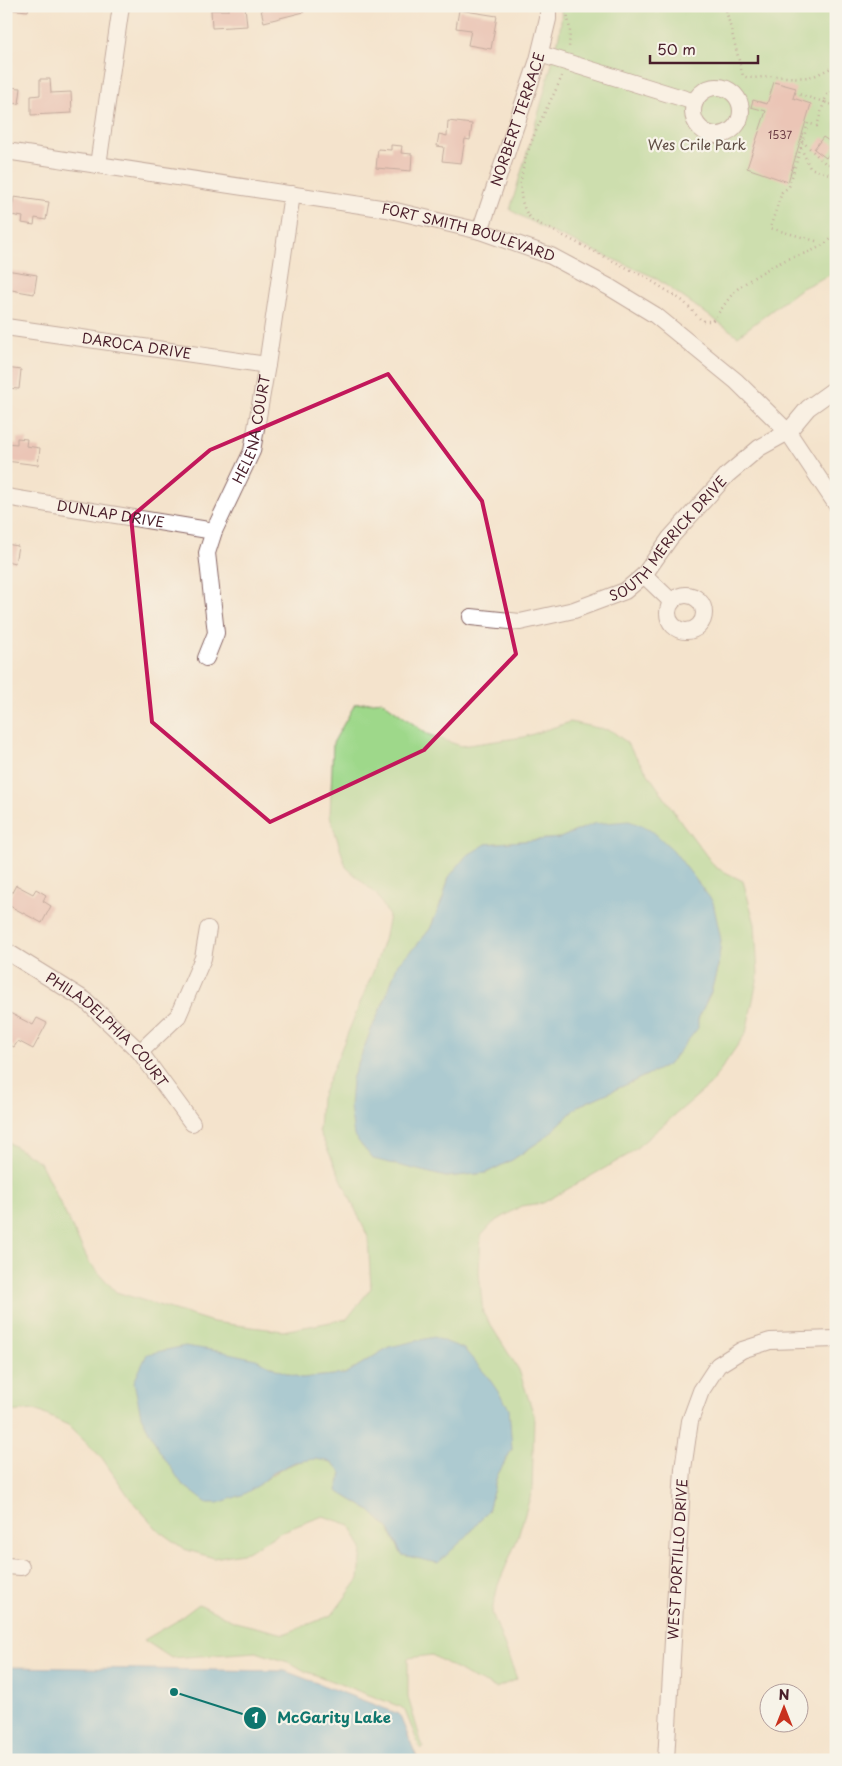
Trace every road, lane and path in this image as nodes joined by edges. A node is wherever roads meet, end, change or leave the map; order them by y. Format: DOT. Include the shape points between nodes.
graph roads {
  1 [pos="122,6"];
  2 [pos="548,6"];
  3 [pos="566,6"];
  4 [pos="725,6"];
  5 [pos="540,54"];
  6 [pos="569,55"];
  7 [pos="836,66"];
  8 [pos="562,74"];
  9 [pos="836,89"];
  10 [pos="795,93"];
  11 [pos="695,102"];
  12 [pos="824,102"];
  13 [pos="836,106"];
  14 [pos="802,141"];
  15 [pos="801,146"];
  16 [pos="6,151"];
  17 [pos="98,165"];
  18 [pos="832,165"];
  19 [pos="836,176"];
  20 [pos="292,194"];
  21 [pos="480,231"];
  22 [pos="836,235"];
  23 [pos="816,241"];
  24 [pos="6,327"];
  25 [pos="268,366"];
  26 [pos="836,388"];
  27 [pos="788,432"];
  28 [pos="6,497"];
  29 [pos="836,504"];
  30 [pos="214,532"];
  31 [pos="644,575"];
  32 [pos="671,601"];
  33 [pos="471,617"];
  34 [pos="206,658"];
  35 [pos="208,929"];
  36 [pos="6,951"];
  37 [pos="140,1052"];
  38 [pos="192,1123"];
  39 [pos="836,1339"];
  40 [pos="666,1760"];
  1 -- 17 [label="street"];
  2 -- 5 [label="street, NORBERT TERRACE"];
  3 -- 6 [label="path" via="570,30"];
  4 -- 7 [label="path" via="743,76 804,78"];
  5 -- 11 [label="street"];
  5 -- 21 [label="street, NORBERT TERRACE"];
  8 -- 22 [label="path" via="526,152 520,194 527,214 532,220 648,278 683,301 702,320 712,322 740,287 787,260 823,246"];
  9 -- 12 [label="path" via="827,95"];
  10 -- 12 [label="path"];
  12 -- 13 [label="path"];
  12 -- 14 [label="path" via="817,126 808,123"];
  14 -- 15 [label="path"];
  14 -- 18 [label="path" via="825,163"];
  15 -- 19 [label="path" via="810,168"];
  15 -- 23 [label="path" via="770,228"];
  16 -- 17 [label="street, FORT SMITH BOULEVARD"];
  17 -- 20 [label="street, FORT SMITH BOULEVARD"];
  20 -- 21 [label="street, FORT SMITH BOULEVARD" via="387,208"];
  20 -- 25 [label="street, HELENA COURT"];
  21 -- 27 [label="street, FORT SMITH BOULEVARD" via="551,256 655,315 736,381"];
  24 -- 25 [label="street, DAROCA DRIVE"];
  25 -- 30 [label="street, HELENA COURT" via="252,451"];
  26 -- 27 [label="street, SOUTH MERRICK DRIVE" via="808,408"];
  27 -- 29 [label="street, FORT SMITH BOULEVARD"];
  27 -- 31 [label="street, SOUTH MERRICK DRIVE" via="759,448 727,475 670,538"];
  28 -- 30 [label="street, DUNLAP DRIVE"];
  30 -- 34 [label="street, HELENA COURT" via="207,553 216,633"];
  31 -- 32 [label="street"];
  31 -- 33 [label="street, SOUTH MERRICK DRIVE" via="625,591 574,610 520,622"];
  35 -- 37 [label="street" via="203,958 178,1016"];
  36 -- 37 [label="street, PHILADELPHIA COURT" via="85,1000"];
  37 -- 38 [label="street, PHILADELPHIA COURT"];
  39 -- 40 [label="street, WEST PORTILLO DRIVE" via="770,1341 742,1350 718,1365 702,1391 690,1421 683,1469"];
}
